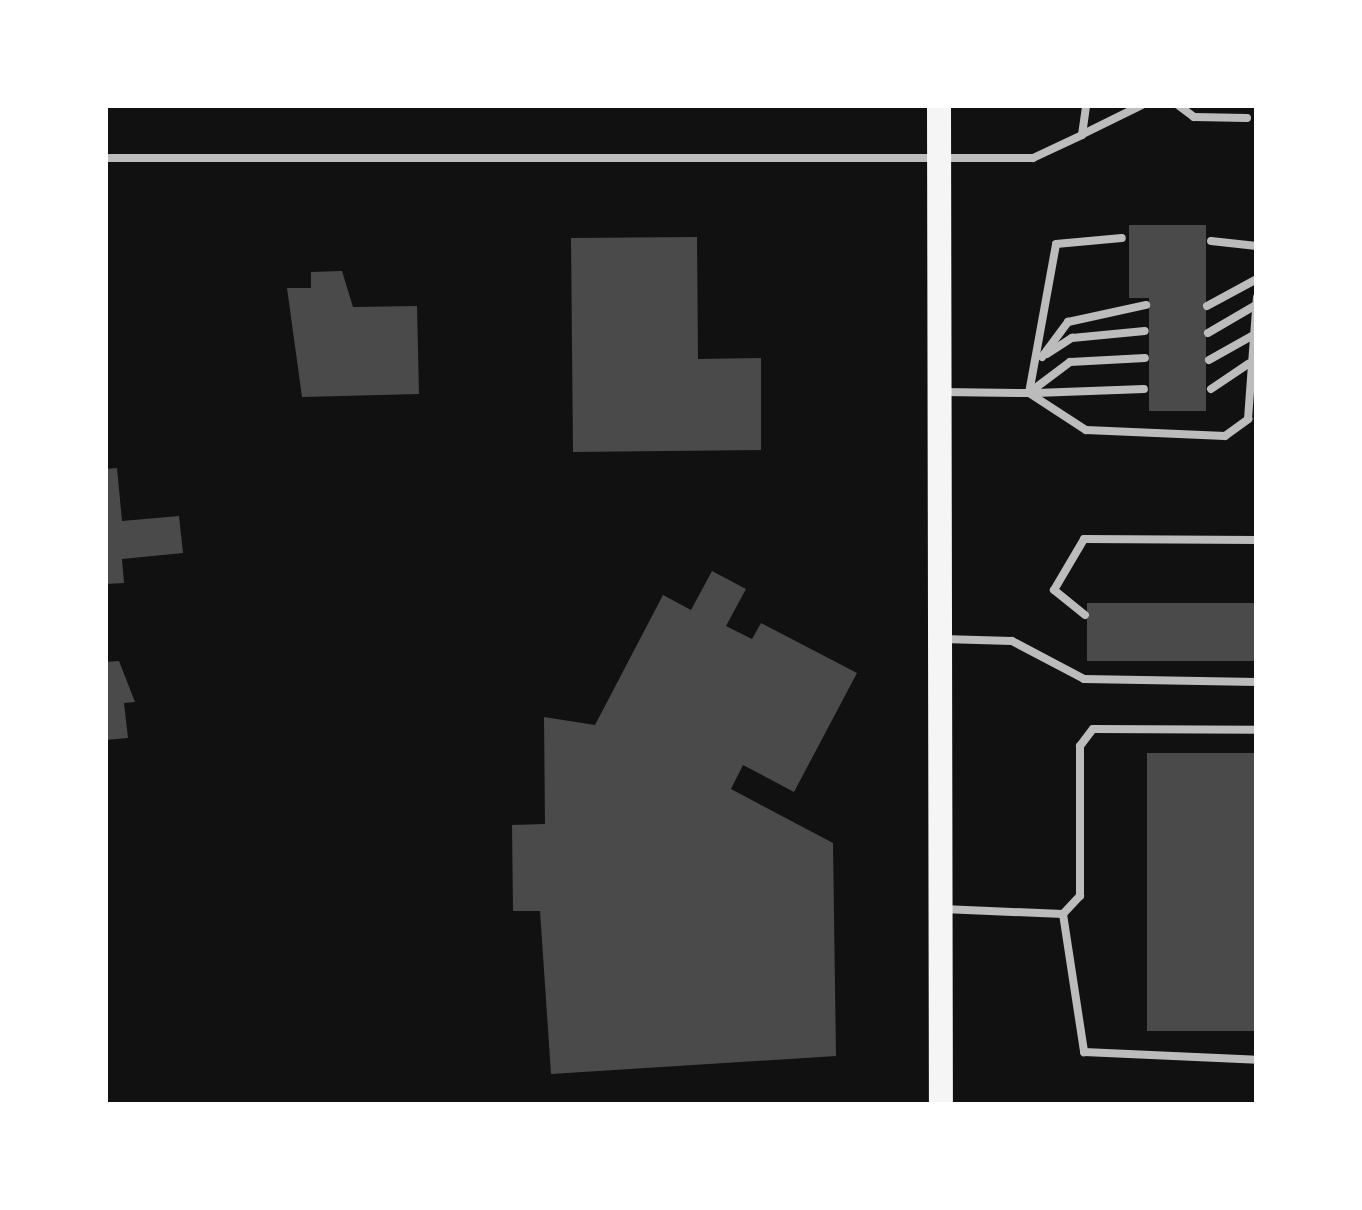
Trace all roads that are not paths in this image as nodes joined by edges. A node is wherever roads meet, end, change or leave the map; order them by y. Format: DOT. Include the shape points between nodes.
graph roads {
  1 [pos="939,105"];
  2 [pos="1086,105"];
  3 [pos="1142,105"];
  4 [pos="1178,105"];
  5 [pos="1247,118"];
  6 [pos="1082,135"];
  7 [pos="105,158"];
  8 [pos="939,162"];
  9 [pos="1123,238"];
  10 [pos="1211,241"];
  11 [pos="1257,246"];
  12 [pos="1257,279"];
  13 [pos="1257,301"];
  14 [pos="1146,305"];
  15 [pos="1207,306"];
  16 [pos="1145,331"];
  17 [pos="1208,333"];
  18 [pos="1252,336"];
  19 [pos="1041,358"];
  20 [pos="1145,358"];
  21 [pos="1209,360"];
  22 [pos="1249,363"];
  23 [pos="1144,389"];
  24 [pos="1211,389"];
  25 [pos="940,392"];
  26 [pos="1029,393"];
  27 [pos="1257,541"];
  28 [pos="1085,615"];
  29 [pos="941,639"];
  30 [pos="1257,682"];
  31 [pos="1257,730"];
  32 [pos="941,909"];
  33 [pos="1063,914"];
  34 [pos="1257,1060"];
  35 [pos="940,1105"];
  1 -- 8 [label="main road"];
  2 -- 6 [label="lane"];
  3 -- 6 [label="lane"];
  4 -- 5 [label="lane" via="1194,117"];
  6 -- 8 [label="lane" via="1034,158"];
  7 -- 8 [label="lane"];
  8 -- 25 [label="main road"];
  9 -- 19 [label="lane" via="1056,244"];
  10 -- 11 [label="lane"];
  12 -- 15 [label="lane"];
  13 -- 17 [label="lane"];
  13 -- 18 [label="lane"];
  14 -- 19 [label="lane" via="1068,322"];
  16 -- 19 [label="lane" via="1072,338"];
  18 -- 21 [label="lane"];
  18 -- 22 [label="lane"];
  19 -- 26 [label="lane"];
  20 -- 26 [label="lane" via="1070,362"];
  22 -- 24 [label="lane"];
  22 -- 26 [label="lane" via="1248,419 1226,436 1086,430"];
  23 -- 26 [label="lane"];
  25 -- 26 [label="lane"];
  25 -- 29 [label="main road"];
  27 -- 28 [label="lane" via="1084,539 1054,590"];
  29 -- 30 [label="lane" via="1012,641 1084,679"];
  29 -- 32 [label="main road"];
  31 -- 33 [label="lane" via="1093,729 1081,746 1081,896"];
  32 -- 33 [label="lane"];
  32 -- 35 [label="main road"];
  33 -- 34 [label="lane" via="1084,1052"];
}
